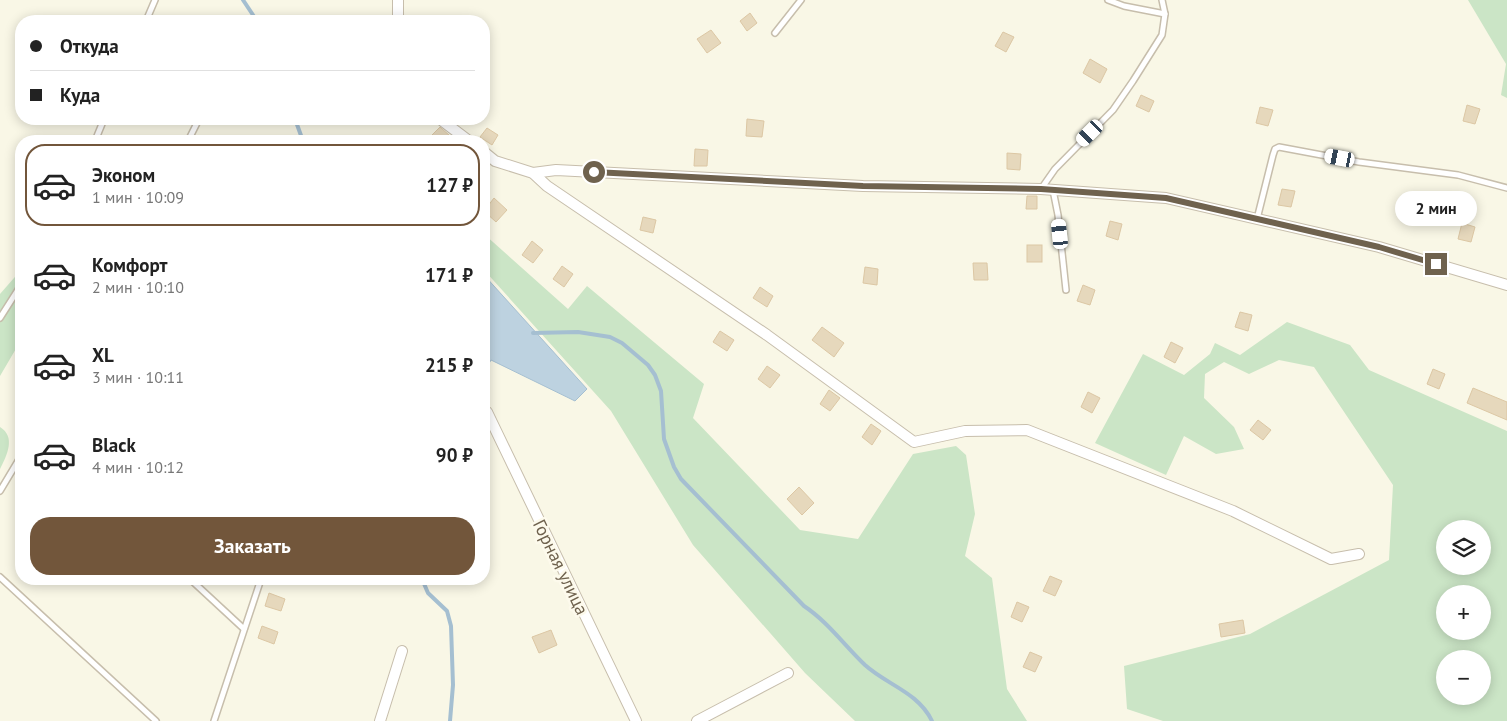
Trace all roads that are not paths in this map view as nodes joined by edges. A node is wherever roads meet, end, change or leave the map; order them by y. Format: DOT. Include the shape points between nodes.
graph roads {
  1 [pos="155,0"];
  2 [pos="398,0"];
  3 [pos="801,0"];
  4 [pos="1108,0"];
  5 [pos="1162,0"];
  6 [pos="1166,14"];
  7 [pos="149,15"];
  8 [pos="398,15"];
  9 [pos="775,33"];
  10 [pos="448,125"];
  11 [pos="461,135"];
  12 [pos="490,157"];
  13 [pos="490,161"];
  14 [pos="495,161"];
  15 [pos="533,173"];
  16 [pos="1507,188"];
  17 [pos="1041,189"];
  18 [pos="1053,190"];
  19 [pos="1257,219"];
  20 [pos="1507,285"];
  21 [pos="1066,290"];
  22 [pos="15,294"];
  23 [pos="0,318"];
  24 [pos="490,418"];
  25 [pos="15,466"];
  26 [pos="0,491"];
  27 [pos="1359,554"];
  28 [pos="0,577"];
  29 [pos="196,585"];
  30 [pos="259,585"];
  31 [pos="244,629"];
  32 [pos="402,652"];
  33 [pos="788,673"];
  34 [pos="156,721"];
  35 [pos="214,721"];
  36 [pos="380,721"];
  37 [pos="636,721"];
  38 [pos="697,721"];
  1 -- 7 [label="lane"];
  2 -- 8 [label="street"];
  3 -- 9 [label="lane"];
  4 -- 6 [label="lane"];
  5 -- 6 [label="lane"];
  6 -- 17 [label="lane" via="1162,35 1123,96 1055,168"];
  10 -- 11 [label="street"];
  12 -- 14 [label="street"];
  13 -- 14 [label="lane"];
  14 -- 15 [label="street"];
  15 -- 17 [label="street" via="556,170 863,186"];
  15 -- 27 [label="street" via="547,186 767,335 914,442 964,431 1027,430 1233,511 1330,560"];
  16 -- 19 [label="lane" via="1458,175 1279,147 1273,155"];
  17 -- 18 [label="street"];
  18 -- 19 [label="street" via="1166,198"];
  18 -- 21 [label="lane"];
  19 -- 20 [label="street" via="1379,247"];
  22 -- 23 [label="lane"];
  24 -- 37 [label="street, Горная улица"];
  25 -- 26 [label="lane"];
  28 -- 34 [label="lane"];
  29 -- 31 [label="lane"];
  30 -- 31 [label="lane"];
  31 -- 35 [label="lane"];
  32 -- 36 [label="street"];
  33 -- 38 [label="street"];
}
